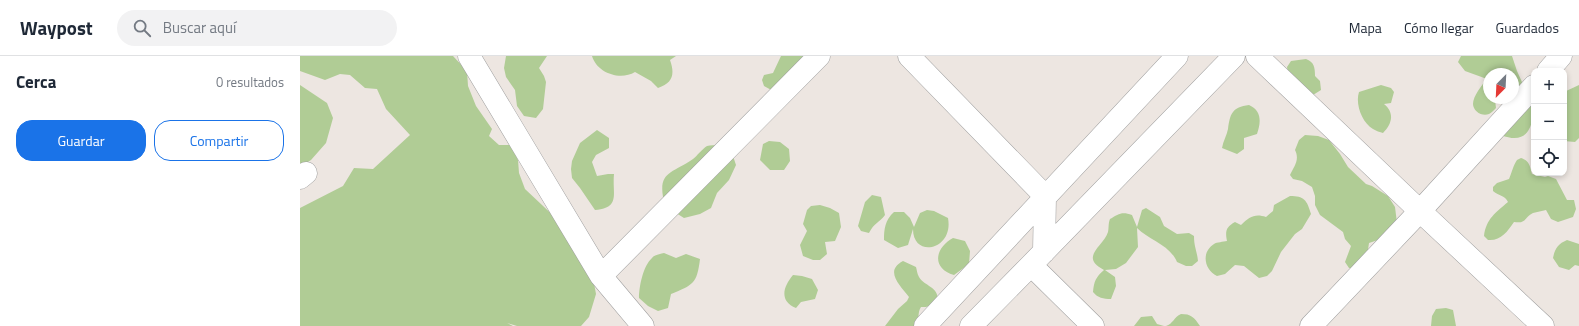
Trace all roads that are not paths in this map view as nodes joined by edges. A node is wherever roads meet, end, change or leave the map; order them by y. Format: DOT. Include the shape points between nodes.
graph roads {
  1 [pos="469,56"];
  2 [pos="819,56"];
  3 [pos="909,56"];
  4 [pos="1177,56"];
  5 [pos="1234,56"];
  6 [pos="1257,56"];
  7 [pos="1561,56"];
  8 [pos="1551,68"];
  9 [pos="1531,89"];
  10 [pos="1045,196"];
  11 [pos="1420,211"];
  12 [pos="1038,259"];
  13 [pos="601,276"];
  14 [pos="643,326"];
  15 [pos="925,326"];
  16 [pos="970,326"];
  17 [pos="1093,326"];
  18 [pos="1311,326"];
  19 [pos="1543,326"];
  1 -- 13 [label="street"];
  2 -- 13 [label="street"];
  3 -- 10 [label="street"];
  4 -- 10 [label="street"];
  5 -- 12 [label="street"];
  6 -- 11 [label="street"];
  7 -- 8 [label="street"];
  9 -- 11 [label="street"];
  10 -- 12 [label="street"];
  10 -- 15 [label="street"];
  11 -- 18 [label="street"];
  11 -- 19 [label="street"];
  12 -- 16 [label="street"];
  12 -- 17 [label="street"];
  13 -- 14 [label="street"];
}
